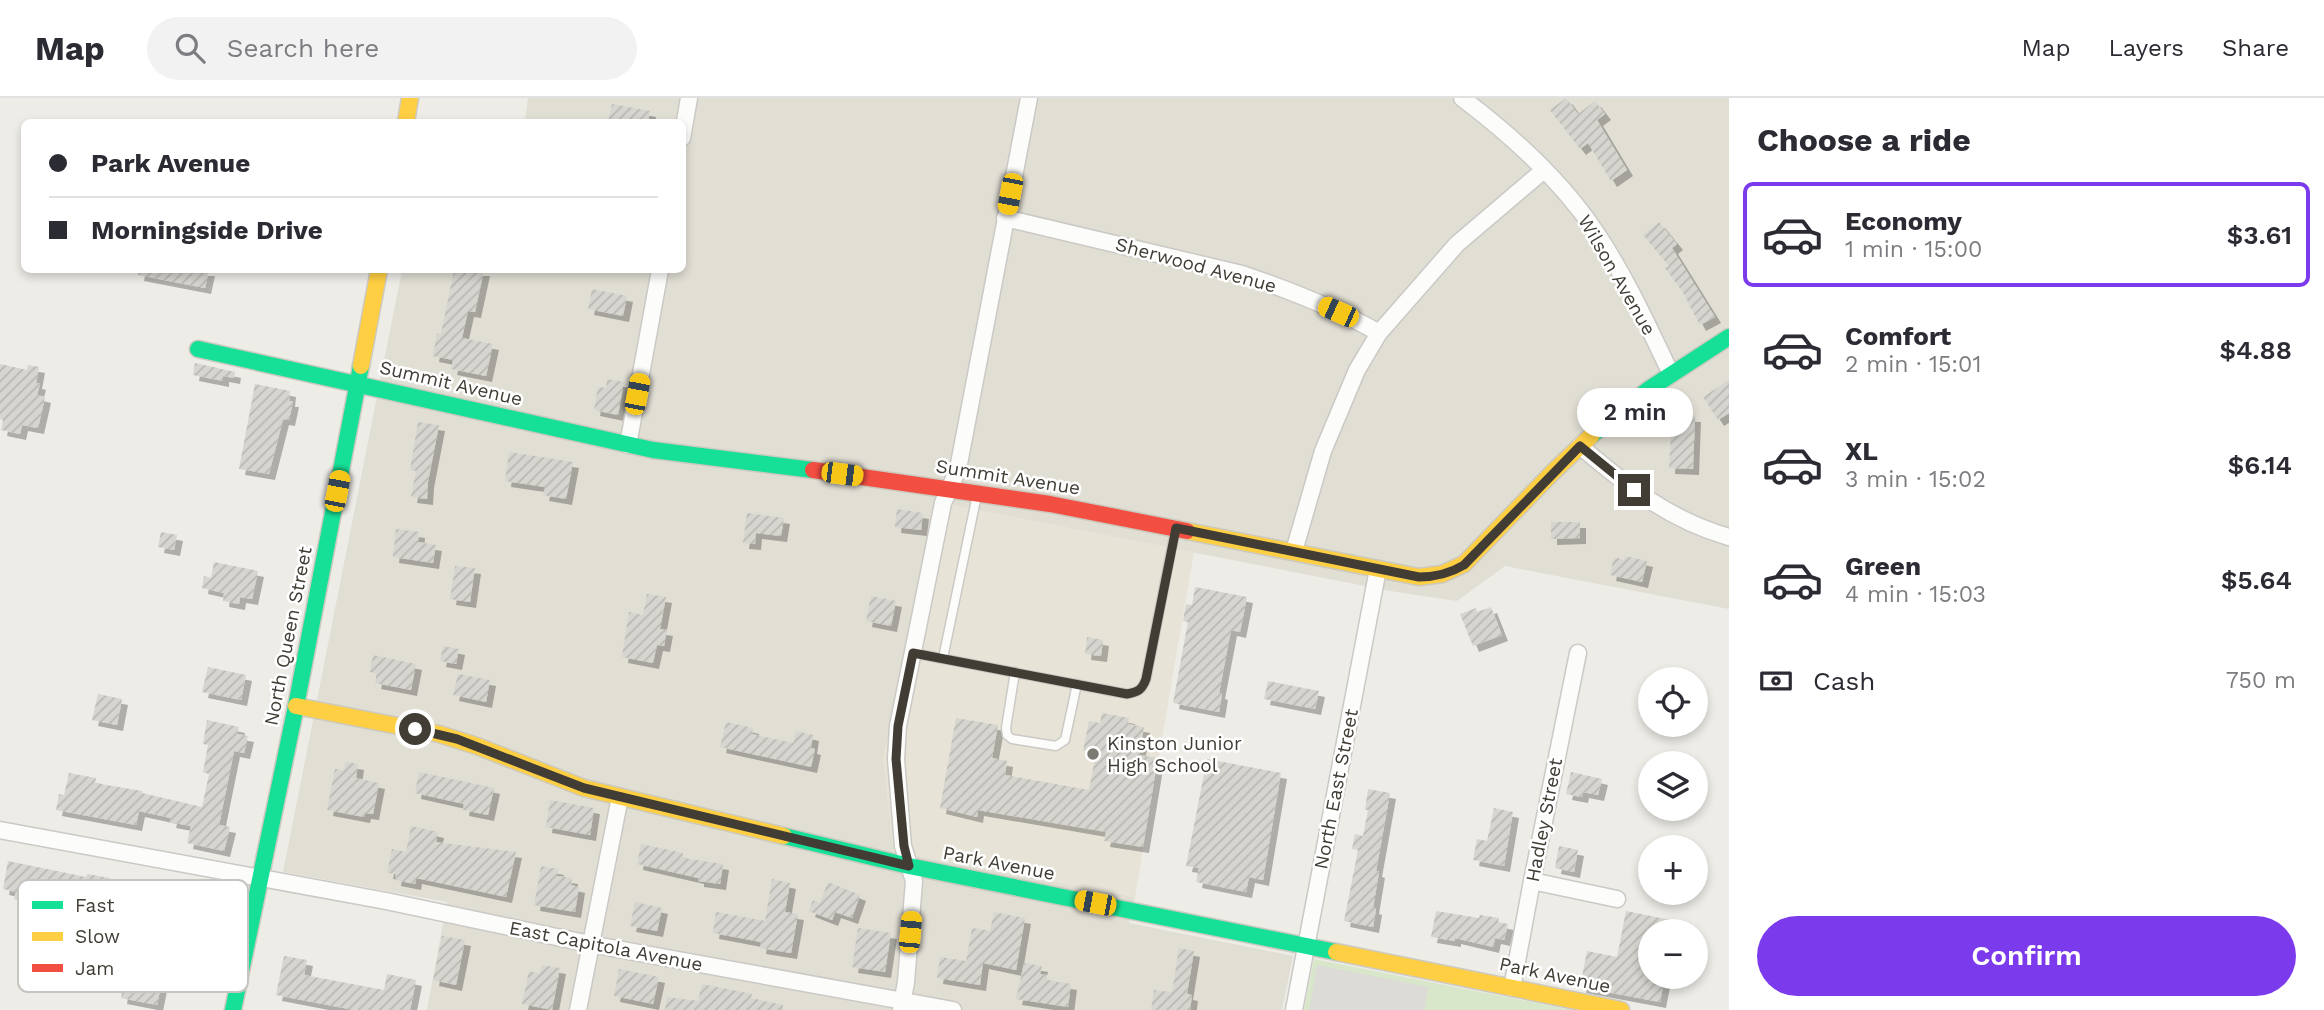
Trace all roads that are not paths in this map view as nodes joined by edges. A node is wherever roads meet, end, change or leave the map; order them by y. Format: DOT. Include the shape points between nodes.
graph roads {
  1 [pos="410,98"];
  2 [pos="689,98"];
  3 [pos="1029,98"];
  4 [pos="1462,98"];
  5 [pos="406,119"];
  6 [pos="685,119"];
  7 [pos="1545,170"];
  8 [pos="1005,218"];
  9 [pos="378,273"];
  10 [pos="659,273"];
  11 [pos="1379,333"];
  12 [pos="1729,337"];
  13 [pos="198,349"];
  14 [pos="1671,374"];
  15 [pos="358,383"];
  16 [pos="628,444"];
  17 [pos="1580,446"];
  18 [pos="949,488"];
  19 [pos="978,492"];
  20 [pos="1176,528"];
  21 [pos="1729,537"];
  22 [pos="1294,551"];
  23 [pos="1378,569"];
  24 [pos="913,653"];
  25 [pos="1578,653"];
  26 [pos="943,658"];
  27 [pos="1015,672"];
  28 [pos="1077,684"];
  29 [pos="296,706"];
  30 [pos="620,797"];
  31 [pos="0,830"];
  32 [pos="909,866"];
  33 [pos="261,878"];
  34 [pos="1532,881"];
  35 [pos="1618,899"];
  36 [pos="248,939"];
  37 [pos="590,944"];
  38 [pos="1306,945"];
  39 [pos="1513,988"];
  40 [pos="237,992"];
  41 [pos="902,1005"];
  42 [pos="233,1010"];
  43 [pos="578,1010"];
  44 [pos="953,1010"];
  45 [pos="1294,1010"];
  46 [pos="1621,1010"];
  1 -- 5 [label="street"];
  2 -- 6 [label="street"];
  3 -- 8 [label="street"];
  4 -- 7 [label="street, Wilson Avenue"];
  7 -- 11 [label="street" via="1457,244"];
  7 -- 14 [label="street, Wilson Avenue" via="1595,231"];
  8 -- 11 [label="street, Sherwood Avenue" via="1242,274 1279,286"];
  8 -- 18 [label="street" via="958,469"];
  9 -- 15 [label="street, North Queen Street"];
  10 -- 16 [label="street"];
  11 -- 22 [label="street" via="1357,370 1323,451"];
  12 -- 14 [label="street, Summit Avenue"];
  13 -- 15 [label="street, Summit Avenue"];
  14 -- 17 [label="street, Summit Avenue"];
  15 -- 16 [label="street, Summit Avenue"];
  15 -- 29 [label="street, North Queen Street"];
  16 -- 18 [label="street, Summit Avenue"];
  17 -- 21 [label="street" via="1671,515"];
  17 -- 23 [label="street, Summit Avenue" via="1454,571 1419,577"];
  18 -- 19 [label="street, Summit Avenue"];
  18 -- 24 [label="street"];
  19 -- 20 [label="street, Summit Avenue"];
  19 -- 26 [label="lane"];
  20 -- 22 [label="street, Summit Avenue"];
  20 -- 28 [label="lane" via="1144,687 1127,694"];
  22 -- 23 [label="street, Summit Avenue"];
  23 -- 38 [label="street, North East Street"];
  24 -- 26 [label="lane"];
  24 -- 32 [label="street" via="896,759"];
  25 -- 34 [label="street, Hadley Street"];
  26 -- 27 [label="lane"];
  27 -- 28 [label="lane"];
  27 -- 28 [label="lane" via="1006,728 1012,739 1056,746 1065,740"];
  29 -- 30 [label="street, Park Avenue" via="439,734"];
  29 -- 33 [label="street, North Queen Street"];
  30 -- 32 [label="street, Park Avenue"];
  30 -- 37 [label="street"];
  31 -- 33 [label="street, East Capitola Avenue"];
  32 -- 38 [label="street, Park Avenue"];
  32 -- 41 [label="street" via="914,881"];
  33 -- 36 [label="street, North Queen Street"];
  33 -- 37 [label="street, East Capitola Avenue"];
  34 -- 35 [label="street"];
  34 -- 39 [label="street, Hadley Street"];
  37 -- 41 [label="street, East Capitola Avenue"];
  37 -- 43 [label="street"];
  38 -- 39 [label="street, Park Avenue"];
  38 -- 45 [label="street, North East Street"];
  39 -- 46 [label="street, Park Avenue"];
  40 -- 42 [label="street, North Queen Street"];
  41 -- 44 [label="street, East Capitola Avenue"];
}
